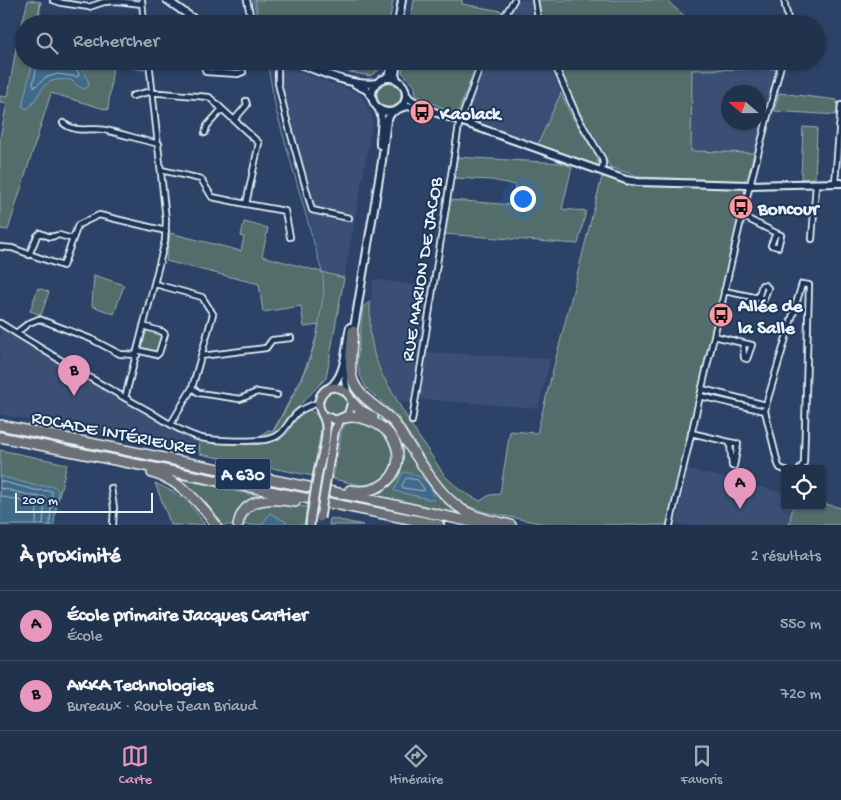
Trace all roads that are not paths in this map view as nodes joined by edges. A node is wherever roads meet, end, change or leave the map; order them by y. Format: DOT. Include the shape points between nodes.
graph roads {
  1 [pos="53,0"];
  2 [pos="167,0"];
  3 [pos="247,0"];
  4 [pos="402,0"];
  5 [pos="406,0"];
  6 [pos="514,0"];
  7 [pos="535,0"];
  8 [pos="784,0"];
  9 [pos="142,2"];
  10 [pos="143,15"];
  11 [pos="188,15"];
  12 [pos="250,15"];
  13 [pos="400,15"];
  14 [pos="404,15"];
  15 [pos="505,15"];
  16 [pos="538,15"];
  17 [pos="787,15"];
  18 [pos="150,70"];
  19 [pos="205,70"];
  20 [pos="278,70"];
  21 [pos="318,70"];
  22 [pos="391,70"];
  23 [pos="396,70"];
  24 [pos="479,70"];
  25 [pos="557,70"];
  26 [pos="780,70"];
  27 [pos="244,72"];
  28 [pos="384,79"];
  29 [pos="349,81"];
  30 [pos="398,81"];
  31 [pos="376,83"];
  32 [pos="152,94"];
  33 [pos="406,94"];
  34 [pos="132,96"];
  35 [pos="372,97"];
  36 [pos="246,101"];
  37 [pos="841,105"];
  38 [pos="401,108"];
  39 [pos="222,109"];
  40 [pos="379,110"];
  41 [pos="429,110"];
  42 [pos="392,112"];
  43 [pos="234,120"];
  44 [pos="460,122"];
  45 [pos="63,123"];
  46 [pos="205,133"];
  47 [pos="840,137"];
  48 [pos="159,144"];
  49 [pos="382,161"];
  50 [pos="161,170"];
  51 [pos="602,172"];
  52 [pos="838,183"];
  53 [pos="816,184"];
  54 [pos="750,185"];
  55 [pos="246,204"];
  56 [pos="742,216"];
  57 [pos="349,218"];
  58 [pos="166,230"];
  59 [pos="776,233"];
  60 [pos="290,237"];
  61 [pos="73,239"];
  62 [pos="812,239"];
  63 [pos="0,247"];
  64 [pos="29,255"];
  65 [pos="155,284"];
  66 [pos="724,291"];
  67 [pos="358,297"];
  68 [pos="758,298"];
  69 [pos="797,300"];
  70 [pos="809,303"];
  71 [pos="0,323"];
  72 [pos="143,326"];
  73 [pos="353,331"];
  74 [pos="16,333"];
  75 [pos="714,336"];
  76 [pos="291,338"];
  77 [pos="744,343"];
  78 [pos="137,352"];
  79 [pos="201,356"];
  80 [pos="192,388"];
  81 [pos="329,388"];
  82 [pos="702,389"];
  83 [pos="347,392"];
  84 [pos="277,396"];
  85 [pos="700,396"];
  86 [pos="125,398"];
  87 [pos="352,402"];
  88 [pos="765,408"];
  89 [pos="321,409"];
  90 [pos="343,418"];
  91 [pos="412,421"];
  92 [pos="0,424"];
  93 [pos="171,424"];
  94 [pos="692,433"];
  95 [pos="402,436"];
  96 [pos="0,437"];
  97 [pos="730,442"];
  98 [pos="120,461"];
  99 [pos="803,465"];
  100 [pos="781,468"];
  101 [pos="268,479"];
  102 [pos="111,488"];
  103 [pos="324,502"];
  104 [pos="319,521"];
  105 [pos="113,525"];
  106 [pos="216,525"];
  107 [pos="238,525"];
  108 [pos="310,525"];
  109 [pos="439,525"];
  110 [pos="485,525"];
  111 [pos="511,525"];
  112 [pos="670,525"];
  1 -- 9 [label="street" via="89,7 104,2"];
  2 -- 11 [label="main road"];
  3 -- 12 [label="street"];
  4 -- 13 [label="main road"];
  5 -- 14 [label="main road"];
  6 -- 15 [label="street"];
  7 -- 16 [label="street"];
  8 -- 17 [label="street"];
  9 -- 10 [label="street"];
  18 -- 32 [label="street"];
  19 -- 27 [label="street"];
  20 -- 57 [label="street" via="286,117 312,210"];
  21 -- 29 [label="main road"];
  22 -- 28 [label="main road"];
  23 -- 30 [label="main road"];
  24 -- 44 [label="street, RUE MARION DE JACOB"];
  25 -- 51 [label="street" via="577,116 602,158"];
  26 -- 54 [label="street"];
  28 -- 30 [label="main road"];
  28 -- 31 [label="main road"];
  29 -- 31 [label="main road"];
  29 -- 35 [label="main road" via="367,90"];
  30 -- 33 [label="main road"];
  31 -- 35 [label="main road"];
  32 -- 34 [label="street"];
  32 -- 39 [label="street" via="209,97"];
  32 -- 48 [label="street"];
  33 -- 38 [label="main road"];
  33 -- 41 [label="main road"];
  35 -- 40 [label="main road"];
  36 -- 43 [label="street" via="248,105"];
  37 -- 47 [label="street"];
  38 -- 41 [label="main road"];
  38 -- 42 [label="main road"];
  39 -- 43 [label="street"];
  39 -- 46 [label="street"];
  40 -- 42 [label="main road"];
  40 -- 49 [label="main road" via="382,116"];
  41 -- 44 [label="main road"];
  42 -- 49 [label="main road" via="387,120"];
  43 -- 55 [label="street" via="259,143"];
  44 -- 51 [label="main road"];
  44 -- 91 [label="street, RUE MARION DE JACOB"];
  45 -- 48 [label="street" via="86,131 102,129"];
  47 -- 52 [label="street"];
  48 -- 50 [label="street"];
  49 -- 67 [label="main road"];
  50 -- 55 [label="street" via="201,179 212,197"];
  50 -- 58 [label="street"];
  51 -- 54 [label="main road" via="638,182"];
  52 -- 53 [label="main road"];
  53 -- 54 [label="main road"];
  53 -- 62 [label="street"];
  54 -- 56 [label="street"];
  55 -- 60 [label="street" via="285,211"];
  56 -- 59 [label="street"];
  56 -- 66 [label="street"];
  58 -- 61 [label="street" via="99,215 78,225"];
  58 -- 65 [label="street"];
  61 -- 64 [label="street" via="59,234 50,237 40,234 36,236"];
  61 -- 64 [label="street" via="63,266"];
  63 -- 64 [label="street"];
  65 -- 72 [label="street"];
  65 -- 79 [label="street" via="202,297 208,304 212,314"];
  66 -- 68 [label="street"];
  66 -- 75 [label="street"];
  67 -- 73 [label="main road"];
  67 -- 81 [label="main road" via="342,369"];
  69 -- 70 [label="street" via="804,298"];
  69 -- 70 [label="street" via="802,284 809,285"];
  69 -- 88 [label="street"];
  70 -- 99 [label="street"];
  71 -- 74 [label="street"];
  72 -- 78 [label="street"];
  72 -- 78 [label="street" via="165,334 157,355"];
  73 -- 83 [label="main road" via="345,380"];
  73 -- 95 [label="highway" via="351,368 357,389 392,420"];
  74 -- 78 [label="street" via="39,319 90,338 120,354"];
  74 -- 86 [label="street"];
  75 -- 77 [label="street"];
  75 -- 82 [label="street"];
  76 -- 79 [label="street" via="272,340 266,348"];
  78 -- 86 [label="street"];
  79 -- 80 [label="street"];
  80 -- 84 [label="street" via="199,393 240,399 257,392"];
  80 -- 93 [label="street"];
  81 -- 83 [label="main road" via="339,387"];
  81 -- 89 [label="main road" via="321,395"];
  82 -- 85 [label="street"];
  82 -- 88 [label="street"];
  83 -- 87 [label="main road"];
  85 -- 88 [label="street"];
  85 -- 94 [label="street"];
  86 -- 93 [label="street"];
  87 -- 90 [label="main road" via="350,411"];
  87 -- 95 [label="highway"];
  88 -- 100 [label="street"];
  89 -- 90 [label="main road" via="332,420"];
  89 -- 93 [label="street" via="310,407 296,414 278,436 269,439 214,440 194,436"];
  89 -- 108 [label="main road, bridge" via="326,429"];
  90 -- 101 [label="highway" via="372,421 395,441 397,465 387,482 375,489 361,491"];
  90 -- 104 [label="main road, bridge" via="336,430"];
  92 -- 101 [label="highway, ROCADE INTÉRIEURE / A 630"];
  94 -- 97 [label="street"];
  94 -- 112 [label="street"];
  95 -- 111 [label="highway" via="454,504 482,518"];
  96 -- 98 [label="highway, A 630"];
  97 -- 97 [label="street" via="738,444 734,466 732,466"];
  98 -- 103 [label="highway, A 630"];
  98 -- 106 [label="highway" via="176,484 197,501"];
  101 -- 110 [label="highway, ROCADE INTÉRIEURE / A 630"];
  102 -- 105 [label="street"];
  103 -- 107 [label="highway" via="263,500 246,509"];
  103 -- 109 [label="highway, A 630"];
}
